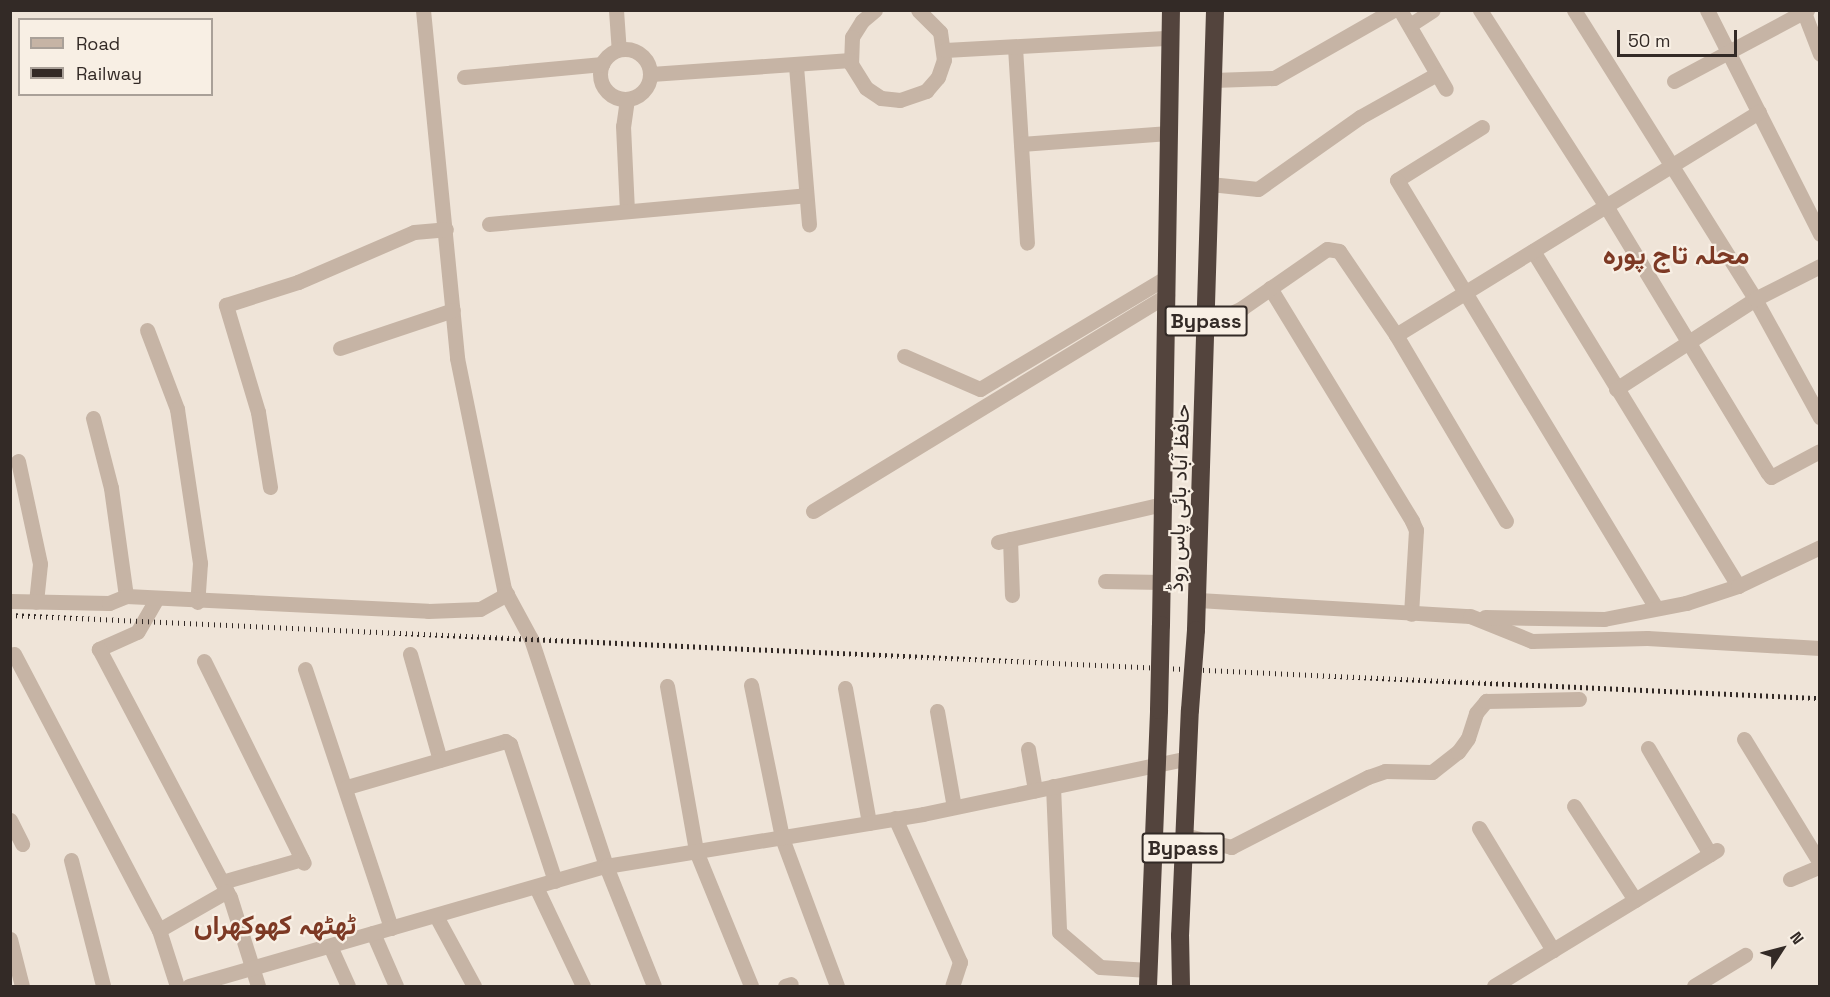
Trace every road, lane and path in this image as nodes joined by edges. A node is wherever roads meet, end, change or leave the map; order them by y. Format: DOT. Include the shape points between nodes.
graph roads {
  1 [pos="423,10"];
  2 [pos="616,10"];
  3 [pos="875,10"];
  4 [pos="918,10"];
  5 [pos="1171,10"];
  6 [pos="1215,10"];
  7 [pos="1393,10"];
  8 [pos="1400,10"];
  9 [pos="1433,10"];
  10 [pos="1480,10"];
  11 [pos="1574,10"];
  12 [pos="1707,10"];
  13 [pos="1805,11"];
  14 [pos="1410,25"];
  15 [pos="1170,38"];
  16 [pos="1015,46"];
  17 [pos="619,49"];
  18 [pos="945,50"];
  19 [pos="1728,51"];
  20 [pos="1820,54"];
  21 [pos="850,60"];
  22 [pos="602,64"];
  23 [pos="796,66"];
  24 [pos="651,74"];
  25 [pos="1437,74"];
  26 [pos="464,77"];
  27 [pos="1213,80"];
  28 [pos="1674,81"];
  29 [pos="1446,89"];
  30 [pos="627,99"];
  31 [pos="1759,112"];
  32 [pos="1482,127"];
  33 [pos="1169,134"];
  34 [pos="1021,144"];
  35 [pos="1671,166"];
  36 [pos="1210,184"];
  37 [pos="806,195"];
  38 [pos="1606,207"];
  39 [pos="627,211"];
  40 [pos="489,224"];
  41 [pos="809,224"];
  42 [pos="446,229"];
  43 [pos="1820,234"];
  44 [pos="1027,243"];
  45 [pos="1533,251"];
  46 [pos="1820,266"];
  47 [pos="1167,286"];
  48 [pos="1270,288"];
  49 [pos="1463,295"];
  50 [pos="1755,299"];
  51 [pos="453,310"];
  52 [pos="1206,325"];
  53 [pos="147,330"];
  54 [pos="1396,335"];
  55 [pos="1688,340"];
  56 [pos="340,348"];
  57 [pos="904,357"];
  58 [pos="1616,389"];
  59 [pos="1820,417"];
  60 [pos="93,418"];
  61 [pos="1820,451"];
  62 [pos="18,461"];
  63 [pos="270,488"];
  64 [pos="1163,504"];
  65 [pos="813,511"];
  66 [pos="1506,522"];
  67 [pos="1820,548"];
  68 [pos="1105,581"];
  69 [pos="1162,582"];
  70 [pos="1738,586"];
  71 [pos="507,594"];
  72 [pos="1012,595"];
  73 [pos="126,596"];
  74 [pos="157,598"];
  75 [pos="1198,600"];
  76 [pos="10,601"];
  77 [pos="36,602"];
  78 [pos="197,602"];
  79 [pos="1656,607"];
  80 [pos="1411,614"];
  81 [pos="1470,616"];
  82 [pos="1820,648"];
  83 [pos="14,654"];
  84 [pos="410,654"];
  85 [pos="204,661"];
  86 [pos="305,669"];
  87 [pos="751,685"];
  88 [pos="667,686"];
  89 [pos="845,688"];
  90 [pos="1579,699"];
  91 [pos="937,711"];
  92 [pos="1744,739"];
  93 [pos="1648,748"];
  94 [pos="1028,749"];
  95 [pos="1188,758"];
  96 [pos="440,760"];
  97 [pos="1156,765"];
  98 [pos="1053,786"];
  99 [pos="346,787"];
  100 [pos="1035,790"];
  101 [pos="1574,806"];
  102 [pos="954,807"];
  103 [pos="895,818"];
  104 [pos="10,820"];
  105 [pos="869,823"];
  106 [pos="1479,828"];
  107 [pos="1184,835"];
  108 [pos="782,838"];
  109 [pos="19,845"];
  110 [pos="696,851"];
  111 [pos="71,860"];
  112 [pos="1820,864"];
  113 [pos="606,866"];
  114 [pos="1790,879"];
  115 [pos="555,881"];
  116 [pos="224,886"];
  117 [pos="536,886"];
  118 [pos="1635,900"];
  119 [pos="436,916"];
  120 [pos="391,928"];
  121 [pos="159,930"];
  122 [pos="373,933"];
  123 [pos="10,939"];
  124 [pos="330,946"];
  125 [pos="1554,950"];
  126 [pos="1745,955"];
  127 [pos="251,970"];
  128 [pos="1148,978"];
  129 [pos="22,987"];
  130 [pos="103,987"];
  131 [pos="177,987"];
  132 [pos="189,987"];
  133 [pos="258,987"];
  134 [pos="348,987"];
  135 [pos="396,987"];
  136 [pos="474,987"];
  137 [pos="583,987"];
  138 [pos="654,987"];
  139 [pos="751,987"];
  140 [pos="837,987"];
  141 [pos="952,987"];
  142 [pos="1181,987"];
  143 [pos="1494,987"];
  144 [pos="1694,987"];
  1 -- 42 [label="street"];
  2 -- 17 [label="street"];
  3 -- 21 [label="street" via="856,28"];
  4 -- 18 [label="street" via="935,24"];
  5 -- 15 [label="highway, حافظ آباد بائی پاس روڈ / Bypass"];
  6 -- 27 [label="highway, حافظ آباد بائی پاس روڈ / Bypass"];
  7 -- 27 [label="street" via="1274,78"];
  8 -- 14 [label="street"];
  9 -- 14 [label="street"];
  10 -- 38 [label="street"];
  11 -- 35 [label="street"];
  12 -- 19 [label="street"];
  13 -- 19 [label="street"];
  13 -- 20 [label="street"];
  14 -- 25 [label="street"];
  15 -- 16 [label="street"];
  15 -- 33 [label="highway, حافظ آباد بائی پاس روڈ / Bypass"];
  16 -- 18 [label="street"];
  16 -- 34 [label="street"];
  17 -- 22 [label="street"];
  17 -- 24 [label="street" via="641,54"];
  18 -- 21 [label="street" via="942,69 933,85 918,96 900,100 882,98 866,88"];
  19 -- 28 [label="street"];
  19 -- 31 [label="street"];
  21 -- 23 [label="street"];
  22 -- 26 [label="street"];
  22 -- 30 [label="street" via="604,87 616,98"];
  23 -- 24 [label="street"];
  23 -- 37 [label="street"];
  24 -- 30 [label="street" via="645,90"];
  25 -- 29 [label="street"];
  25 -- 36 [label="street" via="1360,117 1258,189"];
  27 -- 36 [label="highway, حافظ آباد بائی پاس روڈ / Bypass"];
  30 -- 39 [label="street" via="623,126"];
  31 -- 35 [label="street"];
  31 -- 43 [label="street"];
  32 -- 49 [label="street" via="1397,180"];
  33 -- 34 [label="street"];
  33 -- 47 [label="highway, حافظ آباد بائی پاس روڈ / Bypass"];
  34 -- 44 [label="street"];
  35 -- 38 [label="street"];
  35 -- 50 [label="street"];
  36 -- 52 [label="highway, حافظ آباد بائی پاس روڈ / Bypass"];
  37 -- 39 [label="street"];
  37 -- 41 [label="street"];
  38 -- 45 [label="street"];
  38 -- 55 [label="street"];
  39 -- 40 [label="street"];
  42 -- 51 [label="street"];
  42 -- 63 [label="street" via="414,232 298,282 226,305 258,412"];
  45 -- 49 [label="street"];
  45 -- 58 [label="street"];
  46 -- 50 [label="street"];
  47 -- 57 [label="street" via="980,389"];
  47 -- 64 [label="highway, حافظ آباد بائی پاس روڈ / Bypass"];
  47 -- 65 [label="street"];
  48 -- 52 [label="street"];
  48 -- 54 [label="street" via="1333,248"];
  48 -- 80 [label="street" via="1416,530"];
  49 -- 54 [label="street"];
  49 -- 79 [label="street"];
  50 -- 55 [label="street"];
  50 -- 59 [label="street"];
  51 -- 56 [label="street"];
  51 -- 71 [label="street" via="457,358"];
  52 -- 75 [label="highway, حافظ آباد بائی پاس روڈ / Bypass"];
  53 -- 78 [label="street" via="177,409 200,563"];
  54 -- 66 [label="street"];
  55 -- 58 [label="street"];
  55 -- 61 [label="street" via="1771,477"];
  58 -- 70 [label="street"];
  60 -- 73 [label="street" via="111,488"];
  62 -- 77 [label="street" via="40,564"];
  64 -- 69 [label="highway, حافظ آباد بائی پاس روڈ / Bypass"];
  64 -- 72 [label="street" via="1004,540"];
  67 -- 70 [label="street"];
  68 -- 69 [label="street"];
  69 -- 97 [label="highway, حافظ آباد بائی پاس روڈ / Bypass, bridge"];
  70 -- 79 [label="street" via="1686,603"];
  71 -- 78 [label="street" via="480,609"];
  71 -- 113 [label="street" via="531,639"];
  73 -- 74 [label="street"];
  73 -- 77 [label="street" via="110,603"];
  74 -- 78 [label="street"];
  74 -- 116 [label="street" via="137,632 99,649"];
  75 -- 80 [label="street"];
  75 -- 95 [label="highway, حافظ آباد بائی پاس روڈ / Bypass, bridge"];
  76 -- 77 [label="street"];
  79 -- 81 [label="street" via="1604,619"];
  80 -- 81 [label="street"];
  81 -- 82 [label="street" via="1532,641 1647,638"];
  83 -- 121 [label="street"];
  84 -- 96 [label="street"];
  85 -- 116 [label="street" via="303,861"];
  86 -- 99 [label="street"];
  87 -- 108 [label="street"];
  88 -- 110 [label="street"];
  89 -- 105 [label="street"];
  90 -- 107 [label="street" via="1486,701 1458,752 1432,772 1385,771 1368,777 1230,847"];
  91 -- 102 [label="street"];
  92 -- 112 [label="street"];
  93 -- 118 [label="street" via="1713,852"];
  94 -- 100 [label="street"];
  95 -- 97 [label="street"];
  95 -- 107 [label="highway, حافظ آباد بائی پاس روڈ / Bypass"];
  96 -- 99 [label="street"];
  96 -- 115 [label="street" via="505,741 510,744"];
  97 -- 98 [label="street"];
  97 -- 128 [label="highway, حافظ آباد بائی پاس روڈ / Bypass"];
  98 -- 100 [label="street"];
  98 -- 128 [label="street" via="1059,932 1100,967"];
  99 -- 120 [label="street"];
  100 -- 102 [label="street"];
  101 -- 118 [label="street"];
  102 -- 103 [label="street"];
  103 -- 105 [label="street"];
  103 -- 141 [label="street" via="960,962"];
  104 -- 109 [label="street"];
  105 -- 108 [label="street"];
  106 -- 125 [label="street"];
  107 -- 142 [label="highway, حافظ آباد بائی پاس روڈ / Bypass"];
  108 -- 110 [label="street"];
  108 -- 140 [label="street"];
  110 -- 113 [label="street"];
  110 -- 139 [label="street"];
  111 -- 130 [label="street"];
  112 -- 114 [label="street"];
  113 -- 115 [label="street"];
  113 -- 138 [label="street"];
  115 -- 117 [label="street"];
  116 -- 121 [label="street"];
  116 -- 127 [label="street"];
  117 -- 119 [label="street"];
  117 -- 137 [label="street"];
  118 -- 125 [label="street"];
  119 -- 120 [label="street"];
  119 -- 136 [label="street"];
  120 -- 122 [label="street"];
  121 -- 131 [label="street"];
  122 -- 124 [label="street"];
  122 -- 135 [label="street"];
  123 -- 129 [label="street"];
  124 -- 127 [label="street"];
  124 -- 134 [label="street"];
  125 -- 143 [label="street"];
  126 -- 144 [label="street"];
  127 -- 132 [label="street"];
  127 -- 133 [label="street"];
}
